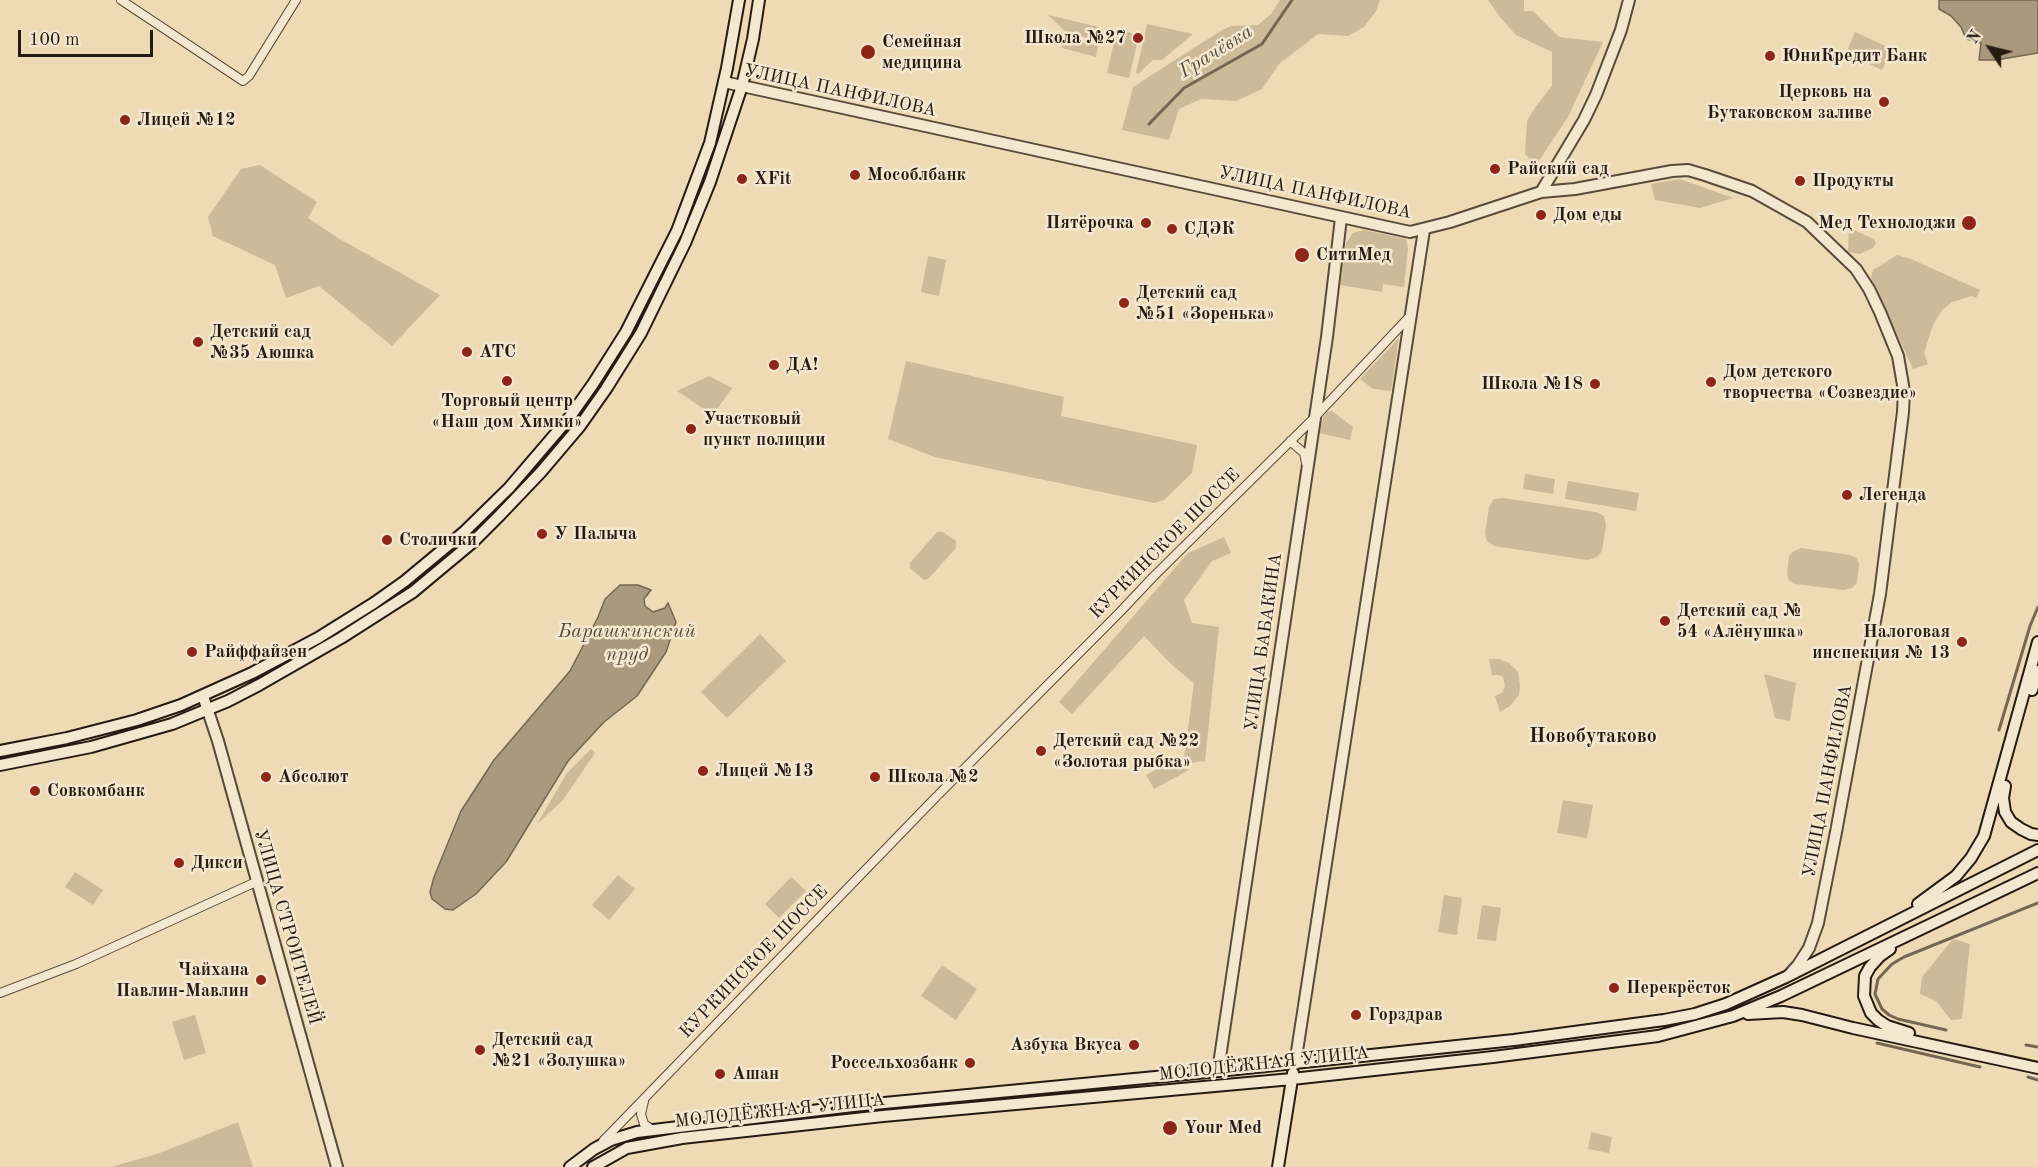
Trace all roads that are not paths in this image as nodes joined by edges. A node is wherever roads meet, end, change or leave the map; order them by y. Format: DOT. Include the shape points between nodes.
graph roads {
  1 [pos="121,0"];
  2 [pos="296,0"];
  3 [pos="739,0"];
  4 [pos="759,0"];
  5 [pos="1629,0"];
  6 [pos="724,82"];
  7 [pos="742,86"];
  8 [pos="1541,192"];
  9 [pos="1341,218"];
  10 [pos="1424,230"];
  11 [pos="1412,315"];
  12 [pos="1314,418"];
  13 [pos="1290,441"];
  14 [pos="1307,465"];
  15 [pos="2038,642"];
  16 [pos="2038,670"];
  17 [pos="203,696"];
  18 [pos="207,710"];
  19 [pos="0,751"];
  20 [pos="0,765"];
  21 [pos="2038,835"];
  22 [pos="2038,850"];
  23 [pos="2038,873"];
  24 [pos="258,882"];
  25 [pos="1922,928"];
  26 [pos="1879,932"];
  27 [pos="1786,977"];
  28 [pos="0,993"];
  29 [pos="1733,1016"];
  30 [pos="2038,1061"];
  31 [pos="1295,1064"];
  32 [pos="2038,1068"];
  33 [pos="1218,1071"];
  34 [pos="1292,1079"];
  35 [pos="645,1100"];
  36 [pos="653,1130"];
  37 [pos="594,1149"];
  38 [pos="337,1167"];
  39 [pos="570,1167"];
  40 [pos="593,1167"];
  41 [pos="1278,1167"];
  1 -- 2 [label="street" via="243,81"];
  3 -- 6 [label="main road"];
  4 -- 7 [label="main road"];
  5 -- 8 [label="main road" via="1596,95"];
  6 -- 7 [label="main road, УЛИЦА ПАНФИЛОВА"];
  6 -- 17 [label="main road" via="698,177 653,279 593,384 531,464 464,532 389,592 307,644"];
  7 -- 9 [label="main road, УЛИЦА ПАНФИЛОВА"];
  7 -- 18 [label="main road" via="710,182 645,324 606,389 553,459 473,542 413,592 278,675"];
  8 -- 10 [label="main road, УЛИЦА ПАНФИЛОВА"];
  8 -- 27 [label="main road, УЛИЦА ПАНФИЛОВА" via="1688,170 1752,191 1807,222 1856,269 1898,356 1904,391 1872,634 1818,923 1809,948"];
  9 -- 10 [label="main road, УЛИЦА ПАНФИЛОВА" via="1410,232"];
  9 -- 12 [label="main road, УЛИЦА БАБАКИНА"];
  10 -- 11 [label="main road"];
  11 -- 12 [label="street, КУРКИНСКОЕ ШОССЕ"];
  11 -- 31 [label="main road"];
  12 -- 13 [label="street, КУРКИНСКОЕ ШОССЕ"];
  12 -- 14 [label="main road, УЛИЦА БАБАКИНА"];
  13 -- 14 [label="street" via="1304,453"];
  13 -- 35 [label="street, КУРКИНСКОЕ ШОССЕ" via="938,796"];
  14 -- 33 [label="main road, УЛИЦА БАБАКИНА"];
  15 -- 26 [label="main road" via="1984,836 1956,876"];
  16 -- 21 [label="main road" via="2003,798 2011,822"];
  17 -- 18 [label="main road, УЛИЦА СТРОИТЕЛЕЙ"];
  17 -- 19 [label="main road" via="137,720"];
  18 -- 20 [label="main road" via="183,721 91,747"];
  18 -- 24 [label="main road, УЛИЦА СТРОИТЕЛЕЙ"];
  22 -- 26 [label="main road"];
  23 -- 25 [label="main road"];
  24 -- 28 [label="street" via="76,964"];
  24 -- 38 [label="main road, УЛИЦА СТРОИТЕЛЕЙ"];
  25 -- 29 [label="main road, МОЛОДЁЖНАЯ УЛИЦА"];
  25 -- 30 [label="main road" via="1870,967 1864,986 1871,1013 1900,1031"];
  26 -- 27 [label="main road, МОЛОДЁЖНАЯ УЛИЦА"];
  27 -- 31 [label="main road, МОЛОДЁЖНАЯ УЛИЦА" via="1726,1004 1664,1020"];
  29 -- 32 [label="main road" via="1763,1012 1802,1015"];
  29 -- 34 [label="main road, МОЛОДЁЖНАЯ УЛИЦА" via="1658,1036"];
  31 -- 33 [label="main road, МОЛОДЁЖНАЯ УЛИЦА"];
  31 -- 34 [label="main road"];
  33 -- 36 [label="main road, МОЛОДЁЖНАЯ УЛИЦА"];
  34 -- 40 [label="main road, МОЛОДЁЖНАЯ УЛИЦА" via="682,1138 627,1148"];
  34 -- 41 [label="main road"];
  35 -- 36 [label="street" via="640,1114 644,1124"];
  35 -- 37 [label="street, КУРКИНСКОЕ ШОССЕ"];
  36 -- 37 [label="main road, МОЛОДЁЖНАЯ УЛИЦА" via="624,1135"];
  37 -- 39 [label="main road, МОЛОДЁЖНАЯ УЛИЦА"];
}
